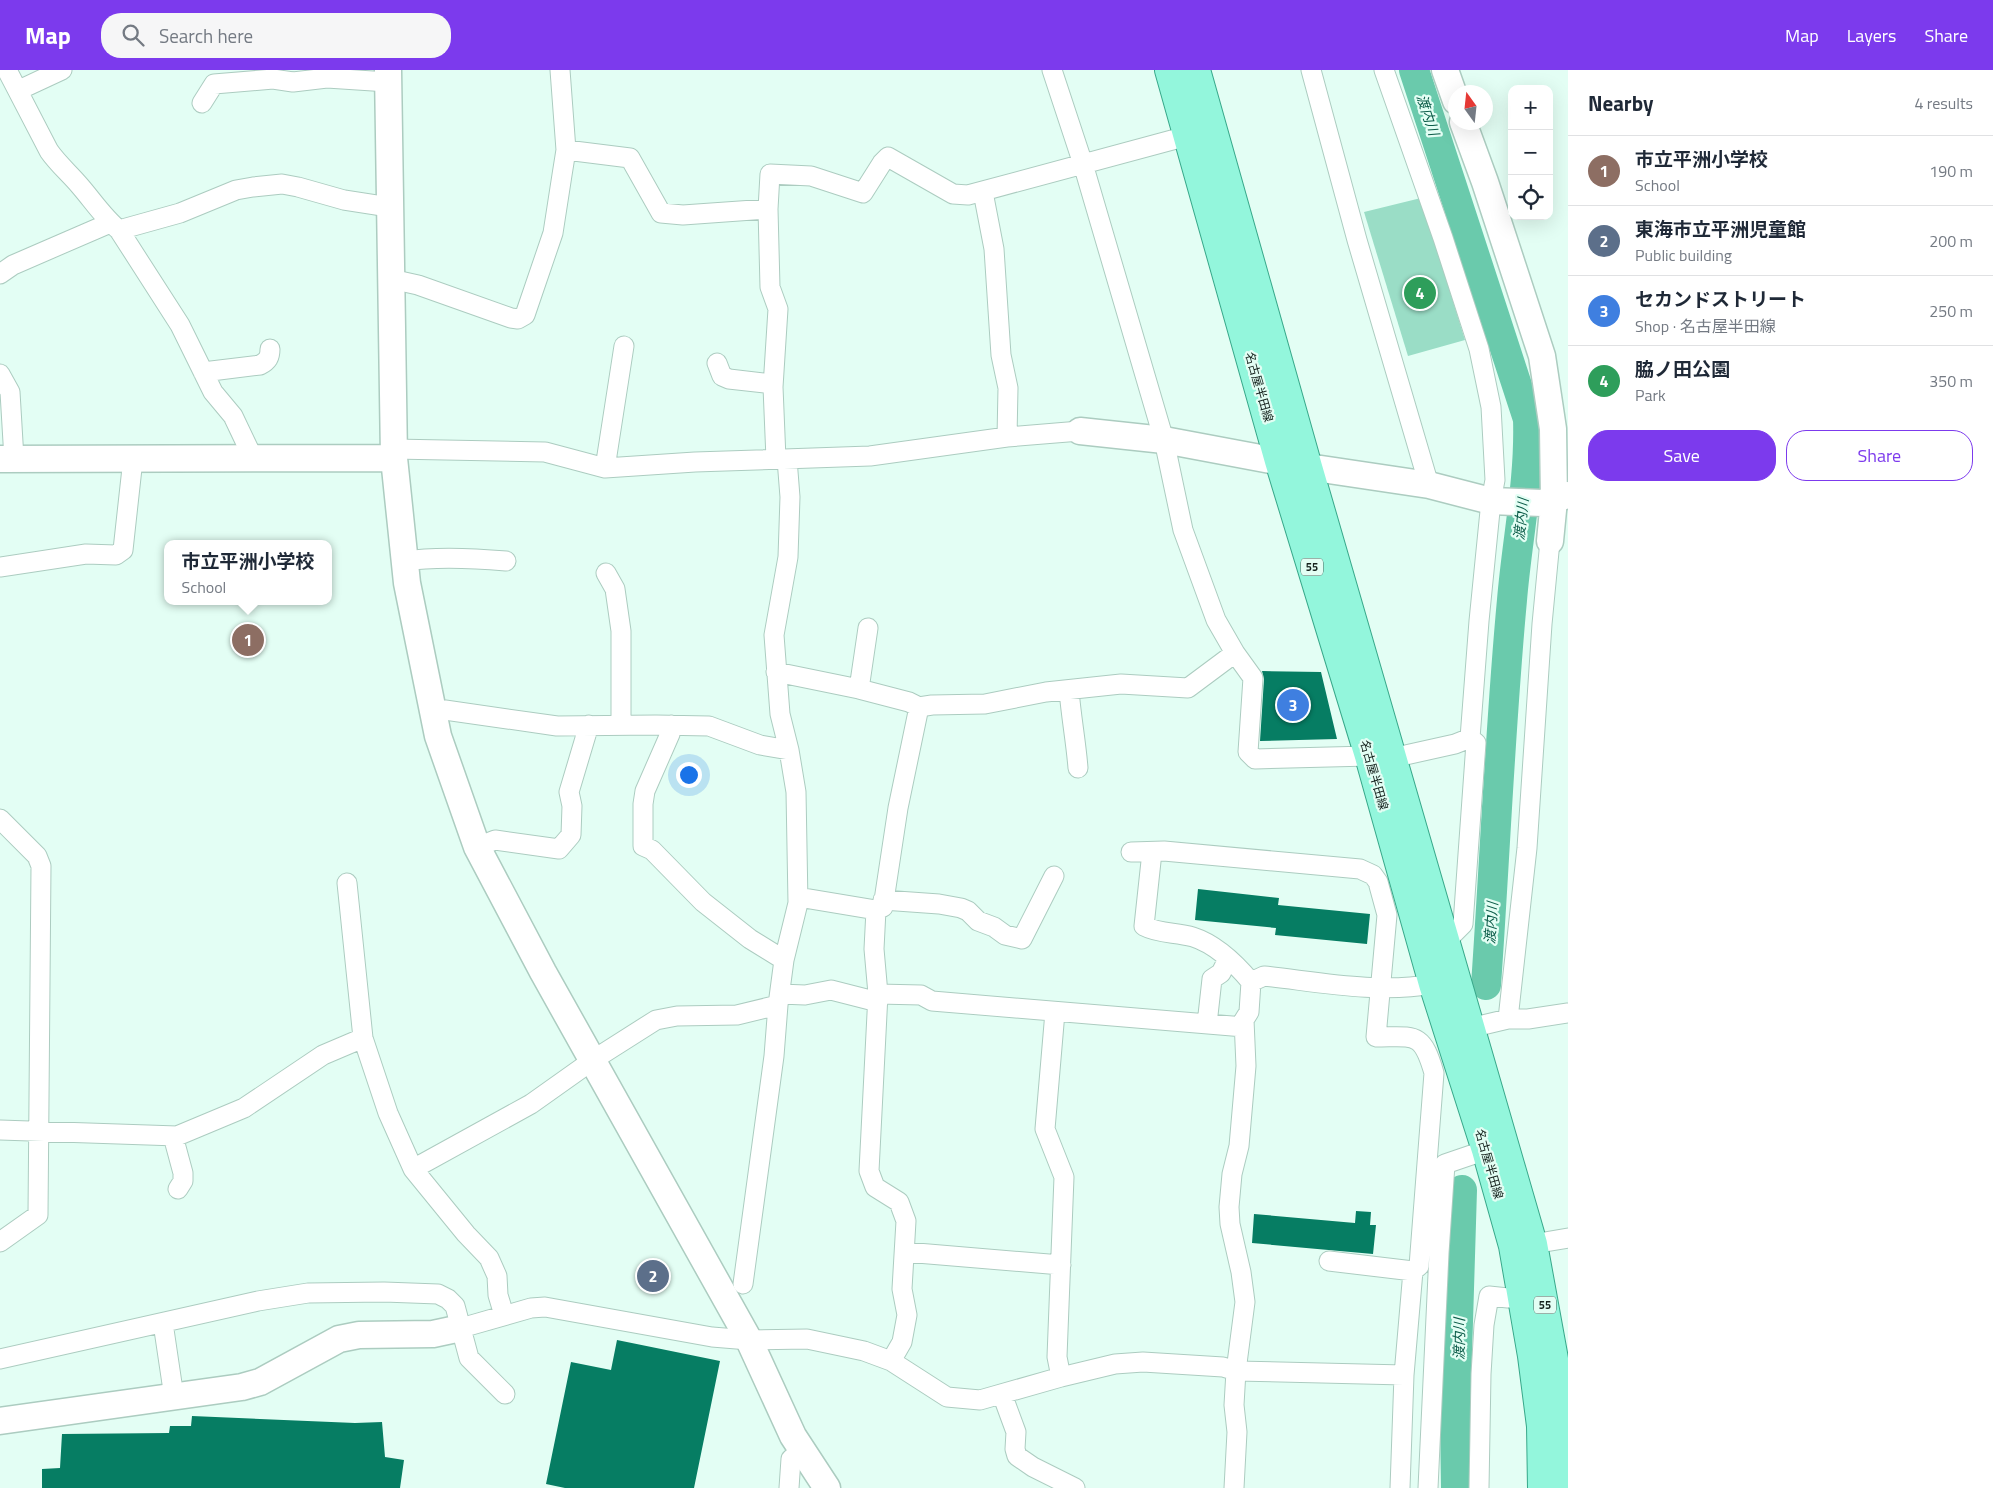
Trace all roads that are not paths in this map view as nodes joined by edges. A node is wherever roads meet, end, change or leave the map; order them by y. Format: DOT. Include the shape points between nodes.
graph roads {
  1 [pos="7,70"];
  2 [pos="62,70"];
  3 [pos="560,70"];
  4 [pos="1052,70"];
  5 [pos="1169,70"];
  6 [pos="1196,70"];
  7 [pos="1311,70"];
  8 [pos="1384,70"];
  9 [pos="1445,70"];
  10 [pos="388,76"];
  11 [pos="224,77"];
  12 [pos="1450,85"];
  13 [pos="19,90"];
  14 [pos="202,103"];
  15 [pos="1466,130"];
  16 [pos="1187,136"];
  17 [pos="566,150"];
  18 [pos="1083,164"];
  19 [pos="983,192"];
  20 [pos="389,207"];
  21 [pos="768,209"];
  22 [pos="114,227"];
  23 [pos="0,274"];
  24 [pos="391,279"];
  25 [pos="624,346"];
  26 [pos="270,349"];
  27 [pos="717,364"];
  28 [pos="203,372"];
  29 [pos="0,374"];
  30 [pos="773,384"];
  31 [pos="1080,431"];
  32 [pos="1007,437"];
  33 [pos="1164,440"];
  34 [pos="394,453"];
  35 [pos="253,458"];
  36 [pos="7,459"];
  37 [pos="133,459"];
  38 [pos="782,459"];
  39 [pos="1279,461"];
  40 [pos="1308,467"];
  41 [pos="605,468"];
  42 [pos="1429,485"];
  43 [pos="1555,499"];
  44 [pos="1496,501"];
  45 [pos="1550,540"];
  46 [pos="404,561"];
  47 [pos="506,561"];
  48 [pos="0,567"];
  49 [pos="606,573"];
  50 [pos="868,628"];
  51 [pos="1235,653"];
  52 [pos="776,672"];
  53 [pos="859,689"];
  54 [pos="1069,690"];
  55 [pos="919,707"];
  56 [pos="432,712"];
  57 [pos="589,725"];
  58 [pos="621,725"];
  59 [pos="671,725"];
  60 [pos="1470,738"];
  61 [pos="789,750"];
  62 [pos="1381,757"];
  63 [pos="1078,768"];
  64 [pos="0,819"];
  65 [pos="477,847"];
  66 [pos="1131,852"];
  67 [pos="1152,852"];
  68 [pos="1054,876"];
  69 [pos="347,883"];
  70 [pos="798,897"];
  71 [pos="880,905"];
  72 [pos="1445,942"];
  73 [pos="1228,959"];
  74 [pos="784,960"];
  75 [pos="1251,982"];
  76 [pos="1433,984"];
  77 [pos="1381,988"];
  78 [pos="878,998"];
  79 [pos="779,1000"];
  80 [pos="1055,1012"];
  81 [pos="1568,1013"];
  82 [pos="1508,1019"];
  83 [pos="1207,1024"];
  84 [pos="1244,1027"];
  85 [pos="1470,1028"];
  86 [pos="364,1038"];
  87 [pos="593,1060"];
  88 [pos="0,1130"];
  89 [pos="40,1131"];
  90 [pos="174,1136"];
  91 [pos="1486,1150"];
  92 [pos="413,1169"];
  93 [pos="178,1189"];
  94 [pos="1568,1238"];
  95 [pos="0,1242"];
  96 [pos="1533,1244"];
  97 [pos="905,1252"];
  98 [pos="1329,1262"];
  99 [pos="1061,1266"];
  100 [pos="1413,1271"];
  101 [pos="743,1284"];
  102 [pos="1521,1296"];
  103 [pos="504,1315"];
  104 [pos="163,1323"];
  105 [pos="461,1328"];
  106 [pos="749,1340"];
  107 [pos="0,1359"];
  108 [pos="891,1361"];
  109 [pos="1236,1371"];
  110 [pos="1404,1375"];
  111 [pos="1061,1377"];
  112 [pos="505,1394"];
  113 [pos="1002,1394"];
  114 [pos="174,1397"];
  115 [pos="0,1421"];
  116 [pos="1567,1425"];
  117 [pos="802,1450"];
  118 [pos="789,1488"];
  119 [pos="827,1488"];
  120 [pos="1075,1488"];
  121 [pos="1234,1488"];
  122 [pos="1400,1488"];
  123 [pos="1428,1488"];
  124 [pos="1479,1488"];
  125 [pos="1542,1488"];
  126 [pos="1566,1488"];
  1 -- 13 [label="street"];
  2 -- 13 [label="street"];
  3 -- 17 [label="street"];
  4 -- 18 [label="street"];
  5 -- 16 [label="main road, 名古屋半田線 / 55"];
  6 -- 40 [label="main road, 名古屋半田線 / 55"];
  7 -- 42 [label="street"];
  8 -- 44 [label="street" via="1479,349 1491,407"];
  9 -- 12 [label="street"];
  10 -- 11 [label="street" via="292,82"];
  10 -- 20 [label="street"];
  11 -- 14 [label="street" via="214,84"];
  13 -- 22 [label="street" via="58,163"];
  15 -- 43 [label="street" via="1542,356 1554,429"];
  16 -- 18 [label="street"];
  16 -- 39 [label="main road, 名古屋半田線 / 55"];
  17 -- 21 [label="street" via="630,158 661,214 683,216"];
  17 -- 24 [label="street" via="553,233 525,315 511,318 418,285"];
  18 -- 19 [label="street"];
  18 -- 33 [label="street"];
  19 -- 21 [label="street" via="953,194 888,157 863,193 811,176 770,174"];
  19 -- 32 [label="street" via="994,249 1001,355 1008,388"];
  20 -- 22 [label="street" via="344,200 282,184 236,190 180,213"];
  20 -- 24 [label="street"];
  21 -- 30 [label="street" via="770,287 778,309"];
  22 -- 23 [label="street" via="13,265"];
  22 -- 28 [label="street" via="180,324"];
  24 -- 34 [label="street"];
  25 -- 41 [label="street"];
  26 -- 28 [label="street" via="267,362 260,365"];
  27 -- 30 [label="street" via="722,376 728,380"];
  28 -- 35 [label="street" via="213,392 233,416"];
  29 -- 36 [label="street" via="10,392"];
  30 -- 38 [label="street"];
  31 -- 32 [label="street"];
  31 -- 33 [label="street"];
  32 -- 38 [label="street" via="870,456"];
  33 -- 39 [label="street"];
  33 -- 51 [label="street" via="1184,530 1216,620"];
  34 -- 35 [label="street"];
  34 -- 41 [label="street" via="545,452"];
  34 -- 46 [label="street"];
  35 -- 37 [label="street"];
  36 -- 37 [label="street"];
  37 -- 48 [label="street" via="122,550 116,555 86,554"];
  38 -- 41 [label="street"];
  38 -- 52 [label="street" via="790,497 790,534 774,635"];
  39 -- 40 [label="street"];
  39 -- 62 [label="main road, 名古屋半田線 / 55"];
  40 -- 42 [label="street"];
  40 -- 62 [label="main road, 名古屋半田線 / 55"];
  42 -- 44 [label="street"];
  43 -- 44 [label="street"];
  43 -- 45 [label="street"];
  44 -- 60 [label="street" via="1478,621"];
  45 -- 82 [label="street" via="1527,848"];
  46 -- 47 [label="street" via="457,558"];
  46 -- 56 [label="street"];
  49 -- 58 [label="street" via="615,589 621,631"];
  50 -- 53 [label="street"];
  51 -- 54 [label="street" via="1188,688 1121,684"];
  51 -- 62 [label="street" via="1252,678 1248,752 1255,759"];
  52 -- 53 [label="street"];
  52 -- 61 [label="street" via="780,714"];
  53 -- 55 [label="street"];
  54 -- 55 [label="street" via="985,704"];
  54 -- 63 [label="street"];
  55 -- 71 [label="street"];
  56 -- 57 [label="street" via="445,710 557,726"];
  56 -- 65 [label="street"];
  57 -- 58 [label="street"];
  57 -- 65 [label="street" via="569,792 571,835 559,849 495,840"];
  58 -- 59 [label="street"];
  59 -- 61 [label="street" via="709,726 760,745"];
  59 -- 74 [label="street" via="646,791 643,846 652,850 703,902 750,939"];
  60 -- 62 [label="street" via="1455,744"];
  60 -- 72 [label="street" via="1476,742 1463,924"];
  61 -- 70 [label="street" via="796,792"];
  62 -- 72 [label="main road, 名古屋半田線 / 55"];
  62 -- 76 [label="main road, 名古屋半田線 / 55"];
  64 -- 89 [label="street" via="36,856 41,866"];
  65 -- 87 [label="street"];
  66 -- 67 [label="street"];
  67 -- 73 [label="street" via="1144,926 1154,932 1194,937"];
  67 -- 77 [label="street" via="1164,850 1369,872 1378,882 1387,914"];
  68 -- 71 [label="street" via="1022,940 978,921 961,908 939,904"];
  69 -- 86 [label="street"];
  70 -- 71 [label="street"];
  70 -- 74 [label="street"];
  71 -- 78 [label="street" via="874,949"];
  72 -- 85 [label="main road, 名古屋半田線 / 55"];
  73 -- 75 [label="street"];
  73 -- 83 [label="street" via="1221,973 1212,980"];
  74 -- 79 [label="street"];
  75 -- 77 [label="street" via="1264,976"];
  75 -- 84 [label="street" via="1249,1012"];
  76 -- 77 [label="street" via="1401,989"];
  76 -- 91 [label="main road, 名古屋半田線 / 55"];
  77 -- 100 [label="street" via="1376,1037 1412,1037 1428,1051 1434,1073 1419,1266"];
  78 -- 79 [label="street" via="831,990"];
  78 -- 80 [label="street" via="921,995 932,1001"];
  78 -- 97 [label="street" via="869,1171 875,1187 899,1202 906,1221"];
  79 -- 87 [label="street" via="737,1015 656,1020"];
  79 -- 101 [label="street"];
  80 -- 83 [label="street"];
  80 -- 99 [label="street" via="1045,1129 1064,1177"];
  81 -- 82 [label="street"];
  82 -- 85 [label="street"];
  83 -- 84 [label="street"];
  84 -- 109 [label="street" via="1246,1066 1239,1146 1228,1207 1245,1302"];
  85 -- 96 [label="main road, 名古屋半田線 / 55"];
  86 -- 90 [label="street" via="323,1055 244,1108"];
  86 -- 92 [label="street" via="388,1113"];
  87 -- 92 [label="street" via="531,1104"];
  87 -- 106 [label="street"];
  88 -- 89 [label="street"];
  89 -- 90 [label="street"];
  89 -- 95 [label="street" via="38,1216"];
  90 -- 93 [label="street" via="183,1173"];
  91 -- 102 [label="main road, 名古屋半田線 / 55" via="1513,1246"];
  91 -- 123 [label="street" via="1445,1164"];
  92 -- 103 [label="street" via="489,1258 497,1276"];
  94 -- 96 [label="street"];
  96 -- 116 [label="main road, 名古屋半田線 / 55"];
  97 -- 99 [label="street"];
  97 -- 108 [label="street" via="902,1289 907,1315 902,1342"];
  98 -- 100 [label="street"];
  99 -- 111 [label="street" via="1057,1357"];
  100 -- 110 [label="street"];
  102 -- 124 [label="street" via="1489,1296 1481,1374"];
  102 -- 125 [label="main road, 名古屋半田線 / 55" via="1541,1426"];
  103 -- 105 [label="street"];
  103 -- 106 [label="street" via="531,1308 557,1308 712,1337"];
  104 -- 105 [label="street" via="308,1293 384,1292 438,1294 454,1306"];
  104 -- 107 [label="street"];
  104 -- 114 [label="street"];
  105 -- 112 [label="street" via="469,1358"];
  105 -- 114 [label="street" via="434,1334 340,1339 260,1382 242,1388"];
  106 -- 108 [label="street" via="807,1339 864,1351"];
  106 -- 117 [label="street"];
  108 -- 113 [label="street" via="947,1397 980,1400"];
  109 -- 110 [label="street"];
  109 -- 111 [label="street" via="1223,1367 1143,1362 1115,1364"];
  109 -- 121 [label="street"];
  110 -- 122 [label="street"];
  111 -- 113 [label="street"];
  113 -- 120 [label="street" via="1016,1432 1017,1456"];
  114 -- 115 [label="street"];
  116 -- 126 [label="main road, 名古屋半田線 / 55"];
  117 -- 118 [label="street" via="791,1460"];
  117 -- 119 [label="street"];
}
